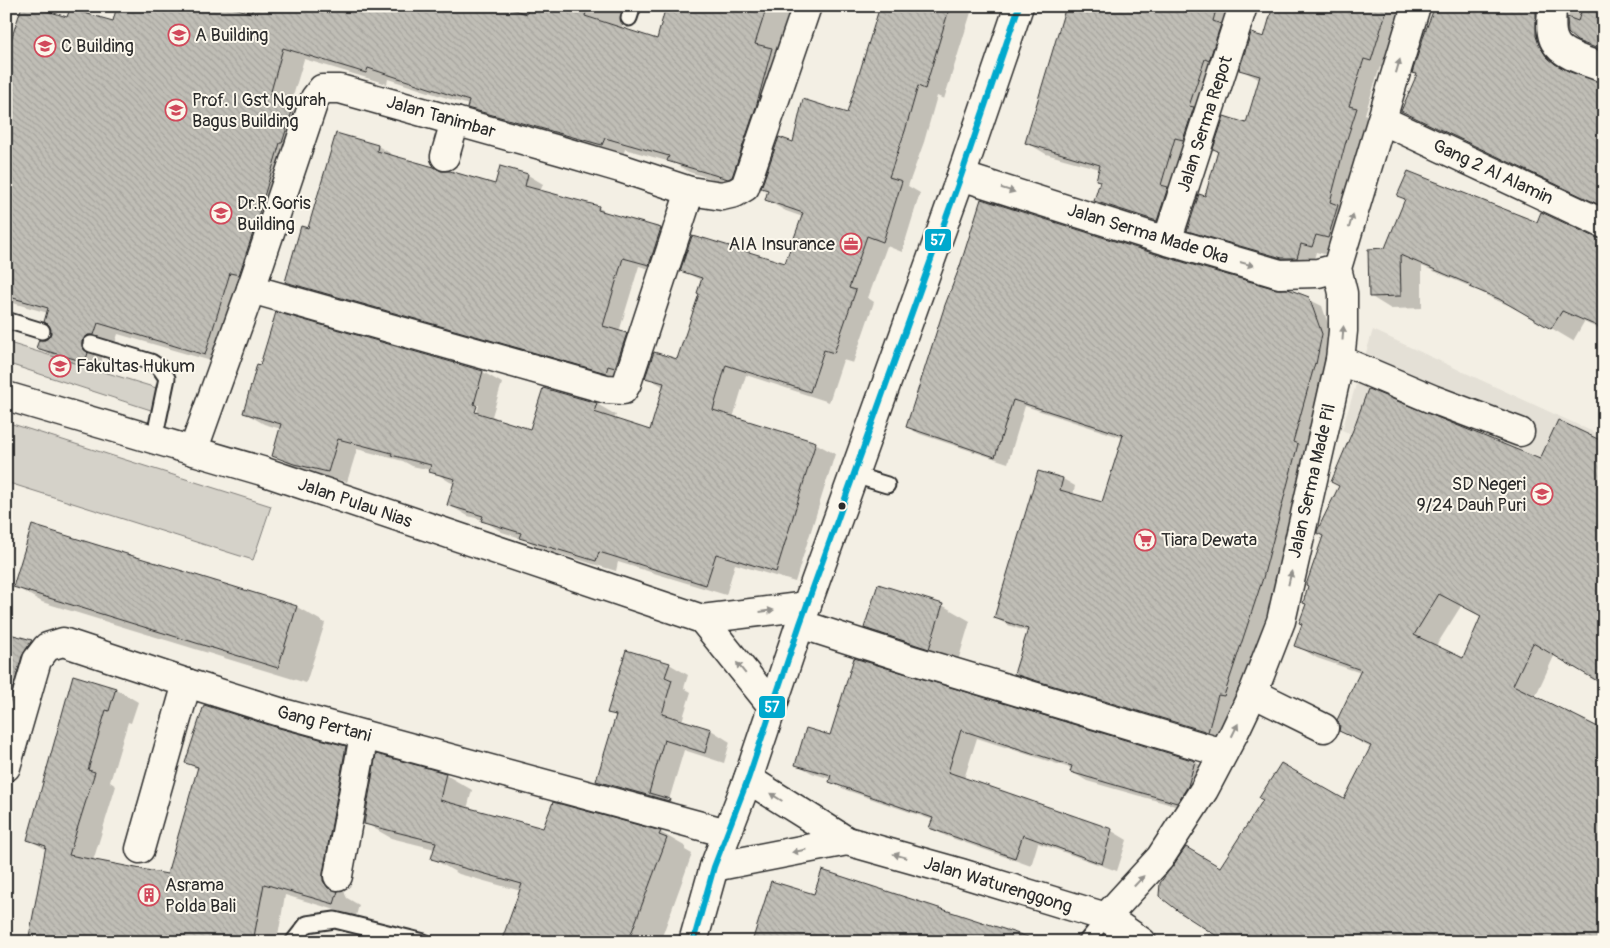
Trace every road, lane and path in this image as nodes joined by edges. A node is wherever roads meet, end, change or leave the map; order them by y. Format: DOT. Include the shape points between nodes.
graph roads {
  1 [pos="807,6"];
  2 [pos="1019,6"];
  3 [pos="1243,6"];
  4 [pos="1416,6"];
  5 [pos="1552,6"];
  6 [pos="1604,68"];
  7 [pos="1382,120"];
  8 [pos="455,121"];
  9 [pos="445,156"];
  10 [pos="961,176"];
  11 [pos="690,191"];
  12 [pos="1604,224"];
  13 [pos="1167,242"];
  14 [pos="1337,268"];
  15 [pos="251,289"];
  16 [pos="6,320"];
  17 [pos="42,331"];
  18 [pos="91,344"];
  19 [pos="1340,360"];
  20 [pos="6,396"];
  21 [pos="1520,432"];
  22 [pos="154,440"];
  23 [pos="194,451"];
  24 [pos="854,475"];
  25 [pos="887,485"];
  26 [pos="804,615"];
  27 [pos="702,619"];
  28 [pos="187,683"];
  29 [pos="1253,692"];
  30 [pos="772,706"];
  31 [pos="1324,728"];
  32 [pos="364,735"];
  33 [pos="1223,754"];
  34 [pos="6,767"];
  35 [pos="748,779"];
  36 [pos="728,833"];
  37 [pos="847,841"];
  38 [pos="140,850"];
  39 [pos="714,867"];
  40 [pos="338,876"];
  41 [pos="1106,917"];
  42 [pos="293,942"];
  43 [pos="424,942"];
  44 [pos="693,942"];
  45 [pos="1086,942"];
  46 [pos="1142,942"];
  1 -- 11 [label="street, Jalan Tanimbar" via="744,187 722,196"];
  2 -- 10 [label="street"];
  3 -- 13 [label="street, Jalan Serma Repot"];
  7 -- 4 [label="street, one-way"];
  5 -- 6 [label="street" via="1555,43 1564,52"];
  7 -- 12 [label="street, Gang 2 Al Alamin"];
  14 -- 7 [label="street, one-way"];
  8 -- 9 [label="street"];
  8 -- 11 [label="street, Jalan Tanimbar"];
  8 -- 15 [label="street, Jalan Tanimbar" via="340,89 322,89 315,98"];
  10 -- 13 [label="street, Jalan Serma Made Oka, one-way"];
  10 -- 24 [label="street"];
  11 -- 15 [label="street" via="623,390 606,389 506,350"];
  13 -- 14 [label="street, Jalan Serma Made Oka, one-way" via="1280,274 1318,273"];
  19 -- 14 [label="street, Jalan Serma Made Pil, one-way" via="1343,293"];
  15 -- 23 [label="street, Jalan Tanimbar"];
  16 -- 17 [label="lane"];
  18 -- 22 [label="lane" via="152,362 160,368 166,378"];
  19 -- 21 [label="street"];
  29 -- 19 [label="street, Jalan Serma Made Pil, one-way" via="1281,621"];
  20 -- 22 [label="street, Jalan Pulau Nias"];
  22 -- 23 [label="street, Jalan Pulau Nias"];
  23 -- 27 [label="street, Jalan Pulau Nias"];
  24 -- 25 [label="lane"];
  24 -- 26 [label="street"];
  27 -- 26 [label="street, Jalan Pulau Nias, one-way"];
  26 -- 30 [label="street"];
  26 -- 33 [label="street" via="909,659"];
  30 -- 27 [label="street, one-way"];
  28 -- 32 [label="street, Gang Pertani"];
  28 -- 34 [label="street, Gang Pertani" via="63,642 47,647 37,660"];
  28 -- 38 [label="street"];
  29 -- 31 [label="street"];
  33 -- 29 [label="street, Jalan Serma Made Pil, one-way"];
  30 -- 35 [label="street"];
  32 -- 36 [label="street, Gang Pertani"];
  32 -- 40 [label="street"];
  41 -- 33 [label="street, Jalan Serma Made Pil, one-way" via="1160,858"];
  35 -- 36 [label="street"];
  37 -- 35 [label="street, Jalan Waturenggong, one-way"];
  36 -- 39 [label="street"];
  37 -- 39 [label="street, Jalan Waturenggong, one-way"];
  41 -- 37 [label="street, Jalan Waturenggong, one-way"];
  39 -- 44 [label="street"];
  41 -- 45 [label="lane"];
  41 -- 46 [label="street, Jalan Waturenggong"];
  42 -- 43 [label="lane" via="307,924 335,920"];
}
